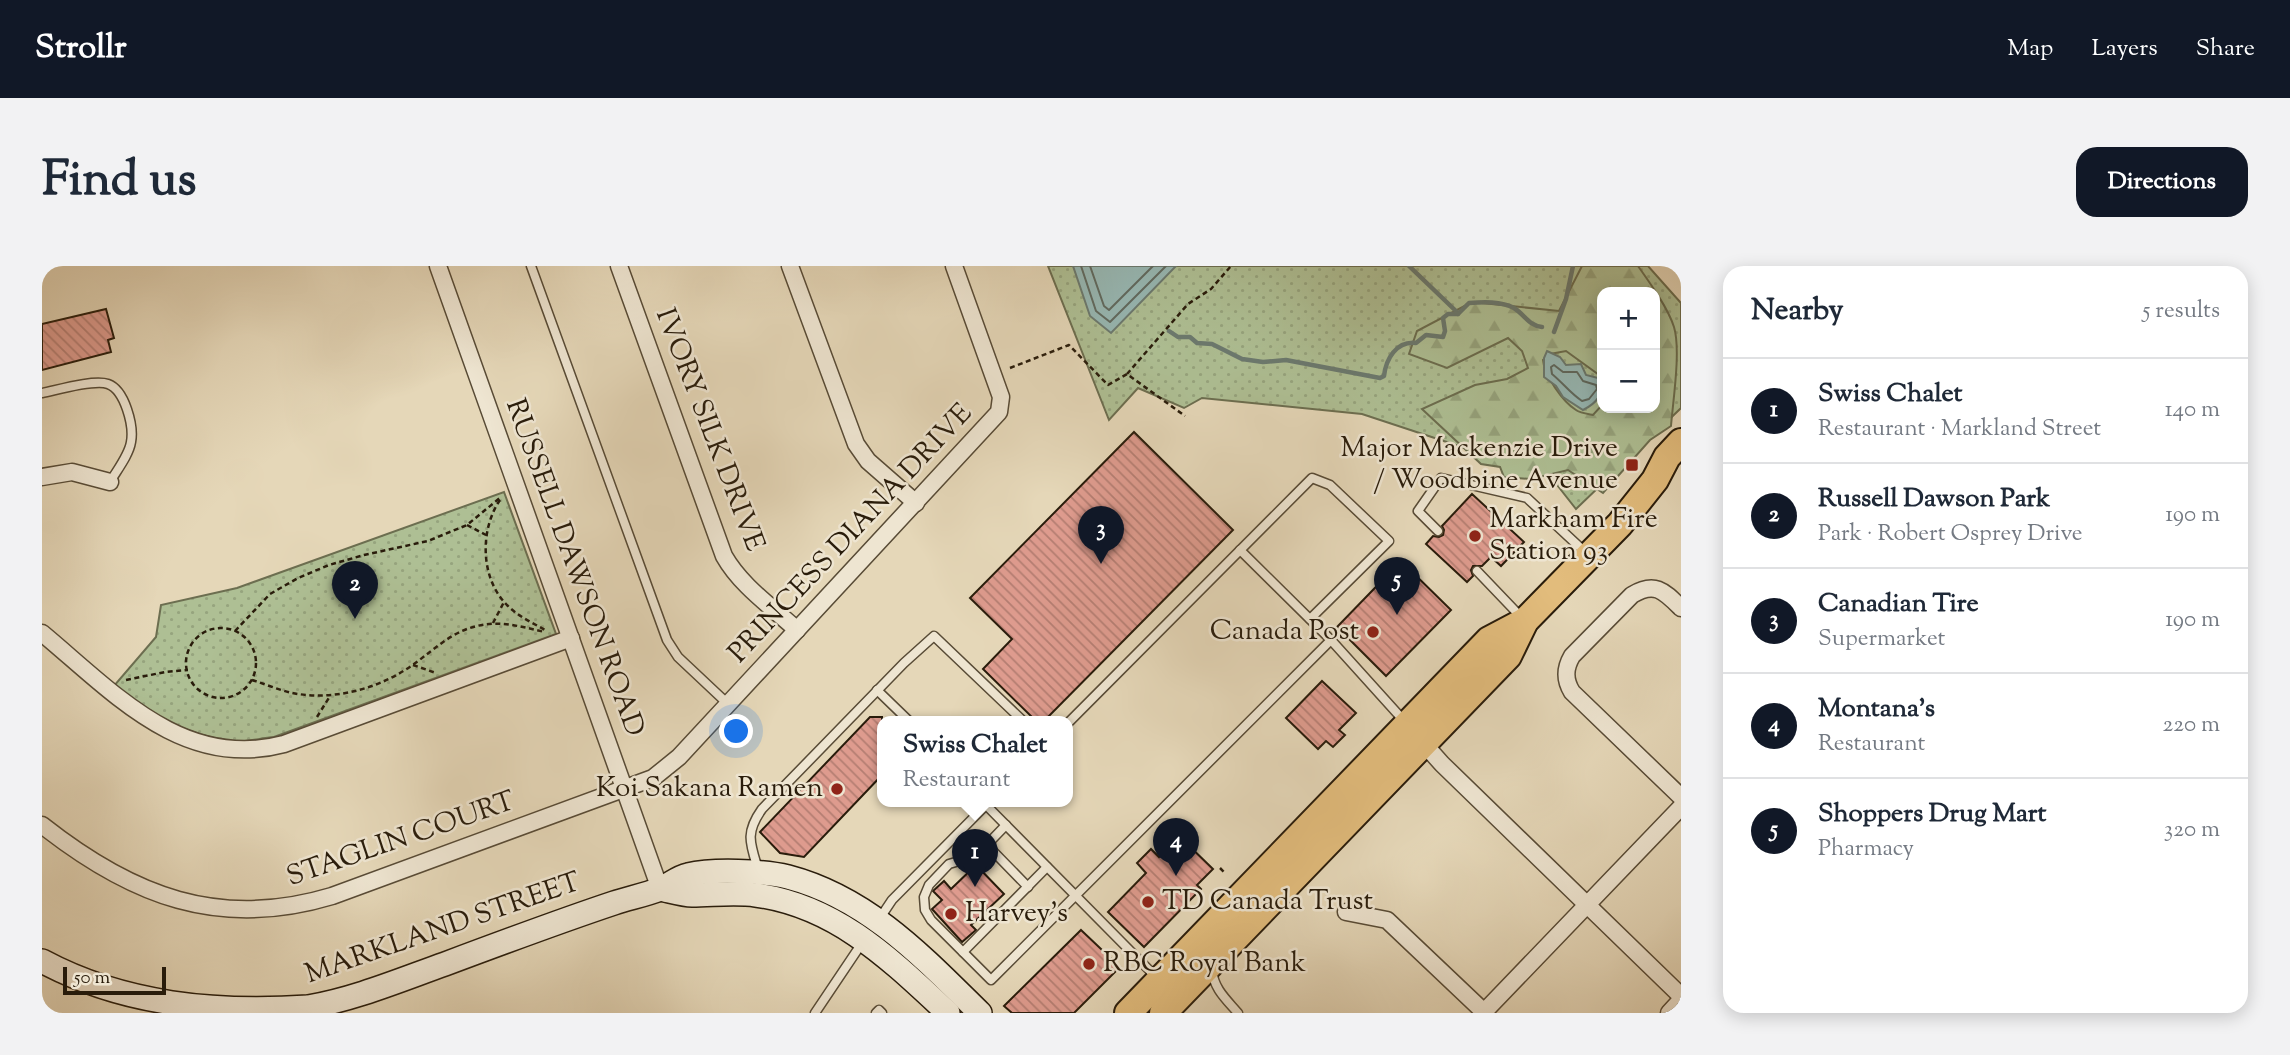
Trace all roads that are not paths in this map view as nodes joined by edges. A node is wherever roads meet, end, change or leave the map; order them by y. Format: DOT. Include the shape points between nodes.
graph roads {
  1 [pos="438,266"];
  2 [pos="531,266"];
  3 [pos="619,266"];
  4 [pos="790,266"];
  5 [pos="954,266"];
  6 [pos="42,393"];
  7 [pos="1681,442"];
  8 [pos="1681,474"];
  9 [pos="42,477"];
  10 [pos="1655,480"];
  11 [pos="110,482"];
  12 [pos="916,503"];
  13 [pos="1438,531"];
  14 [pos="1240,550"];
  15 [pos="1588,555"];
  16 [pos="1477,571"];
  17 [pos="1681,608"];
  18 [pos="1310,619"];
  19 [pos="1525,621"];
  20 [pos="797,630"];
  21 [pos="42,633"];
  22 [pos="571,638"];
  23 [pos="1331,640"];
  24 [pos="877,690"];
  25 [pos="728,705"];
  26 [pos="904,716"];
  27 [pos="1018,716"];
  28 [pos="1073,718"];
  29 [pos="1415,734"];
  30 [pos="625,789"];
  31 [pos="1681,797"];
  32 [pos="982,807"];
  33 [pos="990,807"];
  34 [pos="1681,807"];
  35 [pos="42,825"];
  36 [pos="1006,825"];
  37 [pos="987,845"];
  38 [pos="1048,867"];
  39 [pos="759,873"];
  40 [pos="1028,887"];
  41 [pos="660,889"];
  42 [pos="1075,896"];
  43 [pos="1587,906"];
  44 [pos="1346,912"];
  45 [pos="872,930"];
  46 [pos="1200,939"];
  47 [pos="963,952"];
  48 [pos="42,961"];
  49 [pos="1212,962"];
  50 [pos="1159,980"];
  51 [pos="1681,998"];
  52 [pos="1483,1012"];
  53 [pos="815,1013"];
  54 [pos="876,1013"];
  55 [pos="882,1013"];
  56 [pos="948,1013"];
  57 [pos="980,1013"];
  58 [pos="1128,1013"];
  59 [pos="1163,1013"];
  60 [pos="1238,1013"];
  61 [pos="1669,1013"];
  1 -- 22 [label="street, RUSSELL DAWSON ROAD"];
  2 -- 25 [label="lane" via="667,640 678,657"];
  3 -- 20 [label="street, IVORY SILK DRIVE" via="724,556 731,569"];
  4 -- 12 [label="street" via="856,444 868,461"];
  5 -- 12 [label="street, PRINCESS DIANA DRIVE" via="1002,406"];
  6 -- 11 [label="lane" via="101,382 120,394 131,445"];
  7 -- 10 [label="main road"];
  8 -- 10 [label="main road"];
  9 -- 11 [label="street" via="72,472"];
  10 -- 15 [label="main road"];
  12 -- 20 [label="street, PRINCESS DIANA DRIVE"];
  13 -- 15 [label="lane" via="1418,511 1441,478 1527,498"];
  14 -- 18 [label="lane"];
  14 -- 18 [label="lane" via="1312,478 1330,485 1389,541"];
  14 -- 28 [label="lane"];
  15 -- 19 [label="main road"];
  16 -- 19 [label="lane"];
  17 -- 31 [label="street" via="1660,590 1641,590 1567,664 1567,684 1572,692"];
  18 -- 23 [label="lane"];
  19 -- 29 [label="main road" via="1489,640"];
  20 -- 25 [label="street, PRINCESS DIANA DRIVE"];
  21 -- 22 [label="street" via="156,723 197,744 248,751 284,744"];
  22 -- 30 [label="street, RUSSELL DAWSON ROAD"];
  23 -- 29 [label="lane"];
  23 -- 42 [label="lane"];
  24 -- 26 [label="lane"];
  24 -- 27 [label="lane" via="934,636"];
  24 -- 39 [label="lane" via="753,822 750,842"];
  25 -- 30 [label="street, PRINCESS DIANA DRIVE" via="666,770"];
  29 -- 43 [label="street"];
  29 -- 46 [label="main road"];
  29 -- 49 [label="main road"];
  30 -- 35 [label="street, STAGLIN COURT" via="332,896 268,909 217,909 157,894 78,852"];
  30 -- 41 [label="street, RUSSELL DAWSON ROAD"];
  32 -- 45 [label="lane" via="892,900"];
  33 -- 36 [label="lane"];
  34 -- 43 [label="street"];
  36 -- 37 [label="lane"];
  36 -- 38 [label="lane"];
  37 -- 40 [label="lane"];
  37 -- 47 [label="lane" via="976,856 949,864 924,897 931,920"];
  38 -- 40 [label="lane"];
  38 -- 42 [label="lane"];
  39 -- 41 [label="street, MARKLAND STREET" via="687,875"];
  39 -- 45 [label="street, MARKLAND STREET" via="813,885 857,906"];
  40 -- 47 [label="lane"];
  41 -- 45 [label="street, MARKLAND STREET" via="782,900"];
  41 -- 48 [label="street, MARKLAND STREET" via="369,991 288,1010 222,1012 156,1004 93,985"];
  42 -- 47 [label="lane" via="991,980"];
  42 -- 50 [label="lane"];
  43 -- 51 [label="street"];
  43 -- 52 [label="street"];
  44 -- 52 [label="street" via="1387,920"];
  45 -- 53 [label="lane"];
  45 -- 56 [label="street, MARKLAND STREET" via="886,955"];
  45 -- 57 [label="street, MARKLAND STREET" via="903,939"];
  46 -- 49 [label="lane"];
  46 -- 50 [label="main road"];
  49 -- 59 [label="main road"];
  49 -- 60 [label="lane" via="1213,982"];
  50 -- 58 [label="main road"];
  51 -- 61 [label="street"];
  54 -- 55 [label="lane"];
}
